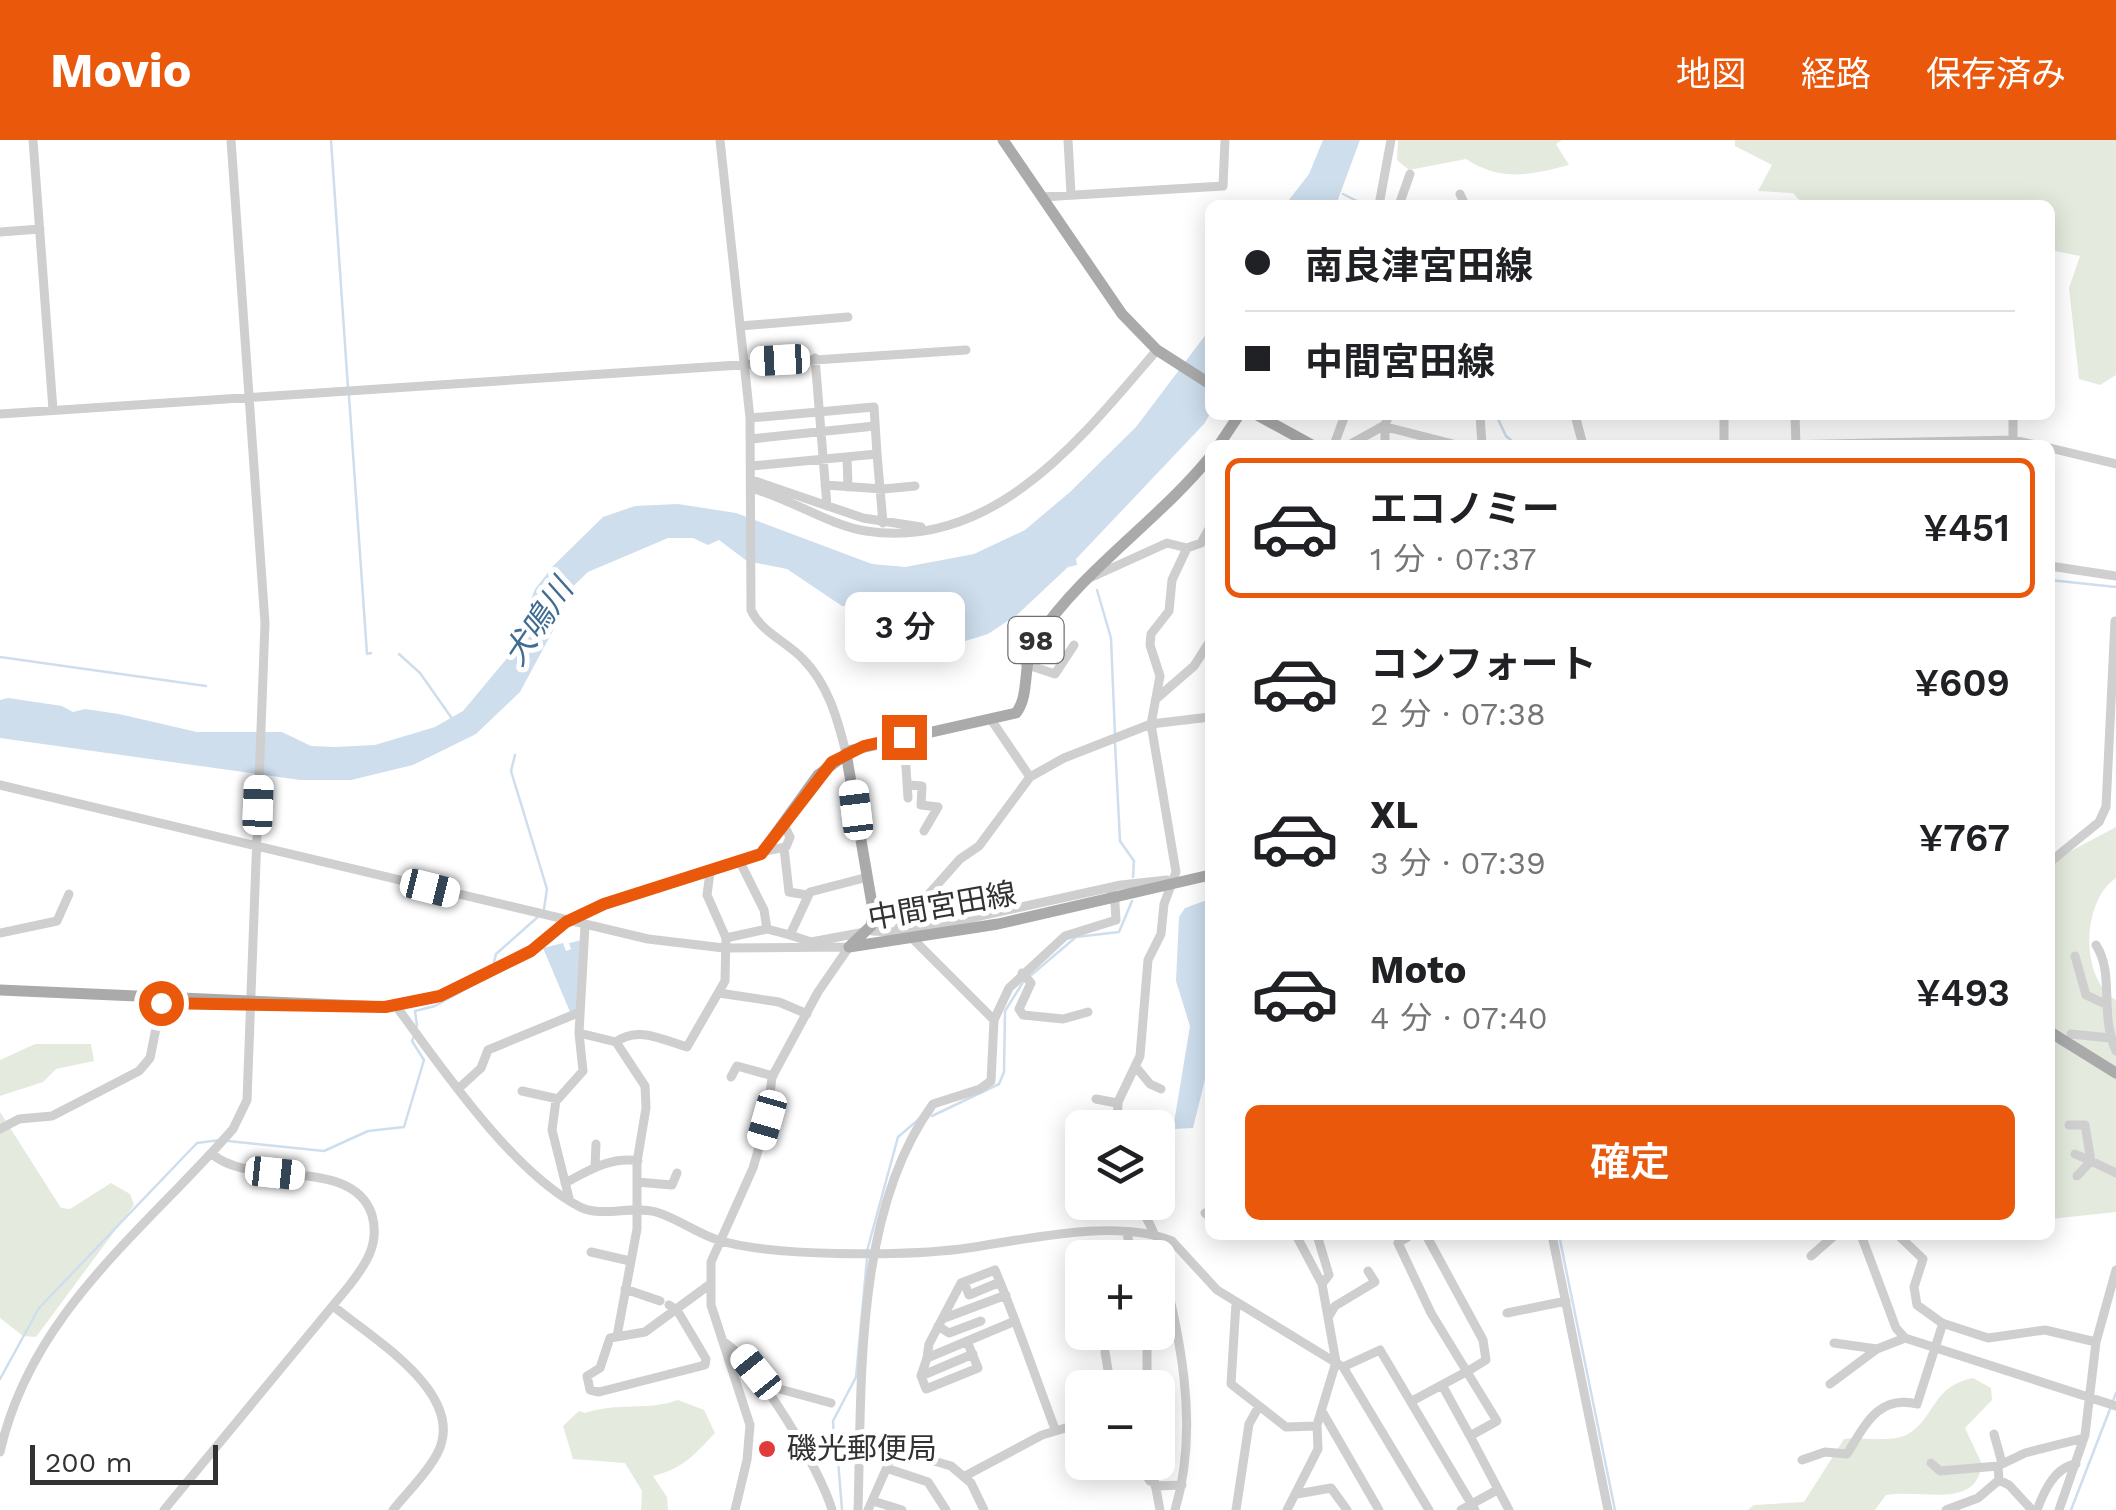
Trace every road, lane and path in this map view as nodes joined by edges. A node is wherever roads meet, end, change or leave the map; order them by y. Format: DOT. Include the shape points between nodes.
graph roads {
  1 [pos="33,140"];
  2 [pos="232,140"];
  3 [pos="720,140"];
  4 [pos="1003,140"];
  5 [pos="1068,140"];
  6 [pos="1225,140"];
  7 [pos="1391,140"];
  8 [pos="1410,174"];
  9 [pos="1071,194"];
  10 [pos="1460,194"];
  11 [pos="1042,196"];
  12 [pos="1381,200"];
  13 [pos="1400,200"];
  14 [pos="1463,200"];
  15 [pos="40,229"];
  16 [pos="0,232"];
  17 [pos="848,317"];
  18 [pos="740,326"];
  19 [pos="966,350"];
  20 [pos="1159,351"];
  21 [pos="815,358"];
  22 [pos="744,362"];
  23 [pos="1205,381"];
  24 [pos="250,396"];
  25 [pos="53,410"];
  26 [pos="819,412"];
  27 [pos="0,414"];
  28 [pos="750,418"];
  29 [pos="1266,420"];
  30 [pos="1387,422"];
  31 [pos="875,426"];
  32 [pos="821,432"];
  33 [pos="751,439"];
  34 [pos="1303,440"];
  35 [pos="1357,440"];
  36 [pos="1442,440"];
  37 [pos="2055,449"];
  38 [pos="877,454"];
  39 [pos="847,457"];
  40 [pos="823,459"];
  41 [pos="1205,462"];
  42 [pos="2116,464"];
  43 [pos="752,466"];
  44 [pos="826,485"];
  45 [pos="916,486"];
  46 [pos="751,487"];
  47 [pos="848,487"];
  48 [pos="884,490"];
  49 [pos="827,506"];
  50 [pos="884,522"];
  51 [pos="943,527"];
  52 [pos="1205,545"];
  53 [pos="1188,548"];
  54 [pos="2055,567"];
  55 [pos="2116,576"];
  56 [pos="1092,577"];
  57 [pos="2115,621"];
  58 [pos="1074,645"];
  59 [pos="1205,649"];
  60 [pos="1026,664"];
  61 [pos="1156,699"];
  62 [pos="1205,717"];
  63 [pos="992,721"];
  64 [pos="1151,724"];
  65 [pos="904,737"];
  66 [pos="846,754"];
  67 [pos="1030,777"];
  68 [pos="908,785"];
  69 [pos="0,786"];
  70 [pos="908,798"];
  71 [pos="784,826"];
  72 [pos="924,831"];
  73 [pos="257,846"];
  74 [pos="784,848"];
  75 [pos="765,851"];
  76 [pos="2055,858"];
  77 [pos="740,862"];
  78 [pos="710,872"];
  79 [pos="1205,876"];
  80 [pos="864,878"];
  81 [pos="1170,882"];
  82 [pos="1115,892"];
  83 [pos="69,894"];
  84 [pos="807,896"];
  85 [pos="566,922"];
  86 [pos="586,926"];
  87 [pos="767,929"];
  88 [pos="869,931"];
  89 [pos="895,932"];
  90 [pos="0,933"];
  91 [pos="790,935"];
  92 [pos="913,935"];
  93 [pos="725,943"];
  94 [pos="2096,945"];
  95 [pos="811,946"];
  96 [pos="849,948"];
  97 [pos="785,950"];
  98 [pos="2075,956"];
  99 [pos="1022,973"];
  100 [pos="0,990"];
  101 [pos="720,993"];
  102 [pos="161,1003"];
  103 [pos="254,1003"];
  104 [pos="2104,1004"];
  105 [pos="396,1006"];
  106 [pos="580,1012"];
  107 [pos="1088,1012"];
  108 [pos="807,1014"];
  109 [pos="994,1020"];
  110 [pos="579,1033"];
  111 [pos="2071,1034"];
  112 [pos="2055,1035"];
  113 [pos="2110,1038"];
  114 [pos="616,1042"];
  115 [pos="2116,1051"];
  116 [pos="1136,1067"];
  117 [pos="2116,1073"];
  118 [pos="773,1076"];
  119 [pos="731,1077"];
  120 [pos="458,1088"];
  121 [pos="1161,1089"];
  122 [pos="522,1091"];
  123 [pos="1096,1099"];
  124 [pos="556,1100"];
  125 [pos="1118,1104"];
  126 [pos="1118,1110"];
  127 [pos="2069,1125"];
  128 [pos="0,1129"];
  129 [pos="596,1144"];
  130 [pos="212,1154"];
  131 [pos="2076,1154"];
  132 [pos="638,1160"];
  133 [pos="2092,1160"];
  134 [pos="595,1168"];
  135 [pos="677,1172"];
  136 [pos="2116,1173"];
  137 [pos="2076,1176"];
  138 [pos="565,1182"];
  139 [pos="637,1182"];
  140 [pos="569,1198"];
  141 [pos="638,1209"];
  142 [pos="1147,1220"];
  143 [pos="1127,1234"];
  144 [pos="1155,1237"];
  145 [pos="1128,1240"];
  146 [pos="1299,1240"];
  147 [pos="1319,1240"];
  148 [pos="1403,1240"];
  149 [pos="1429,1240"];
  150 [pos="1553,1240"];
  151 [pos="1830,1240"];
  152 [pos="1862,1240"];
  153 [pos="1903,1240"];
  154 [pos="720,1241"];
  155 [pos="591,1252"];
  156 [pos="871,1252"];
  157 [pos="1812,1256"];
  158 [pos="630,1261"];
  159 [pos="2116,1270"];
  160 [pos="1368,1271"];
  161 [pos="1322,1284"];
  162 [pos="709,1286"];
  163 [pos="625,1289"];
  164 [pos="1006,1295"];
  165 [pos="1566,1301"];
  166 [pos="1236,1302"];
  167 [pos="669,1305"];
  168 [pos="333,1306"];
  169 [pos="1506,1313"];
  170 [pos="1328,1319"];
  171 [pos="980,1321"];
  172 [pos="1016,1321"];
  173 [pos="940,1323"];
  174 [pos="1943,1323"];
  175 [pos="616,1336"];
  176 [pos="1906,1338"];
  177 [pos="723,1341"];
  178 [pos="968,1341"];
  179 [pos="2096,1342"];
  180 [pos="1834,1343"];
  181 [pos="1936,1348"];
  182 [pos="1877,1349"];
  183 [pos="1105,1352"];
  184 [pos="928,1358"];
  185 [pos="1340,1364"];
  186 [pos="1108,1370"];
  187 [pos="1467,1371"];
  188 [pos="1830,1384"];
  189 [pos="765,1385"];
  190 [pos="1442,1386"];
  191 [pos="2088,1395"];
  192 [pos="1412,1401"];
  193 [pos="0,1403"];
  194 [pos="830,1404"];
  195 [pos="2116,1405"];
  196 [pos="1260,1406"];
  197 [pos="12,1407"];
  198 [pos="1322,1412"];
  199 [pos="1317,1426"];
  200 [pos="1065,1427"];
  201 [pos="1055,1429"];
  202 [pos="1994,1434"];
  203 [pos="1470,1436"];
  204 [pos="2084,1438"];
  205 [pos="860,1439"];
  206 [pos="800,1449"];
  207 [pos="895,1449"];
  208 [pos="0,1452"];
  209 [pos="1802,1460"];
  210 [pos="1932,1463"];
  211 [pos="2000,1464"];
  212 [pos="2076,1464"];
  213 [pos="890,1468"];
  214 [pos="965,1476"];
  215 [pos="1150,1480"];
  216 [pos="1153,1480"];
  217 [pos="1999,1480"];
  218 [pos="1182,1485"];
  219 [pos="1154,1486"];
  220 [pos="1497,1490"];
  221 [pos="1297,1494"];
  222 [pos="870,1505"];
  223 [pos="1473,1507"];
  224 [pos="164,1510"];
  225 [pos="393,1510"];
  226 [pos="735,1510"];
  227 [pos="832,1510"];
  228 [pos="858,1510"];
  229 [pos="902,1510"];
  230 [pos="946,1510"];
  231 [pos="984,1510"];
  232 [pos="1166,1510"];
  233 [pos="1236,1510"];
  234 [pos="1287,1510"];
  235 [pos="1347,1510"];
  236 [pos="1378,1510"];
  237 [pos="1428,1510"];
  238 [pos="1461,1510"];
  239 [pos="1509,1510"];
  240 [pos="1608,1510"];
  241 [pos="1946,1510"];
  242 [pos="2035,1510"];
  243 [pos="2058,1510"];
  1 -- 15 [label="street"];
  2 -- 24 [label="street"];
  3 -- 18 [label="street"];
  4 -- 11 [label="main road"];
  5 -- 9 [label="street"];
  6 -- 9 [label="street" via="1223,186"];
  7 -- 12 [label="street"];
  8 -- 13 [label="street"];
  9 -- 11 [label="street"];
  10 -- 14 [label="street"];
  11 -- 20 [label="main road" via="1122,314"];
  15 -- 16 [label="street"];
  15 -- 25 [label="street"];
  17 -- 18 [label="street"];
  18 -- 22 [label="street"];
  19 -- 21 [label="street"];
  20 -- 23 [label="main road"];
  20 -- 51 [label="street" via="1041,474 985,511"];
  21 -- 22 [label="street"];
  21 -- 26 [label="street"];
  22 -- 24 [label="street"];
  22 -- 28 [label="street"];
  24 -- 25 [label="street"];
  24 -- 73 [label="street" via="263,556"];
  25 -- 27 [label="street"];
  26 -- 28 [label="street"];
  26 -- 31 [label="street" via="874,407"];
  26 -- 32 [label="street"];
  28 -- 33 [label="street"];
  29 -- 34 [label="main road"];
  30 -- 35 [label="street"];
  30 -- 36 [label="street"];
  31 -- 32 [label="street"];
  31 -- 38 [label="street"];
  32 -- 33 [label="street"];
  32 -- 40 [label="street"];
  33 -- 43 [label="street"];
  37 -- 42 [label="street"];
  38 -- 39 [label="street"];
  38 -- 48 [label="street"];
  39 -- 40 [label="street"];
  39 -- 47 [label="street"];
  40 -- 43 [label="street"];
  40 -- 44 [label="street"];
  41 -- 56 [label="main road, 98"];
  43 -- 46 [label="street"];
  44 -- 47 [label="street"];
  44 -- 49 [label="street"];
  45 -- 48 [label="street"];
  46 -- 49 [label="street"];
  46 -- 51 [label="street" via="865,531"];
  46 -- 66 [label="street" via="748,590 760,625 802,657 820,682"];
  47 -- 48 [label="street"];
  48 -- 50 [label="street"];
  49 -- 50 [label="street"];
  50 -- 51 [label="street"];
  52 -- 53 [label="street"];
  53 -- 56 [label="street" via="1166,543"];
  53 -- 61 [label="street" via="1172,580 1169,610 1151,634 1160,676"];
  54 -- 55 [label="street"];
  56 -- 60 [label="main road, 98" via="1036,640"];
  57 -- 76 [label="street" via="2106,808 2100,822"];
  58 -- 60 [label="street" via="1054,674"];
  59 -- 61 [label="street"];
  60 -- 63 [label="main road, 98" via="1020,710"];
  61 -- 64 [label="street"];
  62 -- 64 [label="street"];
  63 -- 65 [label="main road"];
  63 -- 67 [label="street"];
  64 -- 67 [label="street"];
  64 -- 81 [label="street" via="1176,872"];
  65 -- 66 [label="main road"];
  65 -- 68 [label="street"];
  66 -- 71 [label="main road" via="818,775"];
  66 -- 80 [label="main road, 中間宮田線"];
  67 -- 89 [label="street" via="978,846"];
  68 -- 70 [label="street"];
  68 -- 72 [label="street" via="922,786 922,805 938,807"];
  69 -- 73 [label="street"];
  71 -- 74 [label="street" via="790,837"];
  71 -- 75 [label="main road"];
  73 -- 85 [label="street"];
  73 -- 103 [label="street"];
  74 -- 75 [label="street"];
  74 -- 84 [label="street" via="789,892"];
  75 -- 77 [label="main road"];
  77 -- 78 [label="main road"];
  77 -- 87 [label="street"];
  78 -- 85 [label="main road"];
  78 -- 93 [label="street" via="707,895"];
  79 -- 81 [label="main road, 中間宮田線"];
  80 -- 84 [label="street" via="821,886"];
  80 -- 88 [label="main road, 中間宮田線" via="873,910"];
  81 -- 82 [label="main road, 中間宮田線"];
  81 -- 116 [label="street" via="1146,969 1146,1020"];
  82 -- 92 [label="main road, 中間宮田線"];
  82 -- 99 [label="street" via="1116,920 1075,930"];
  83 -- 90 [label="street" via="58,921"];
  84 -- 91 [label="street"];
  85 -- 86 [label="street"];
  85 -- 105 [label="main road" via="502,966 440,996"];
  86 -- 93 [label="street"];
  86 -- 106 [label="street"];
  87 -- 91 [label="street"];
  87 -- 93 [label="street"];
  88 -- 89 [label="street"];
  88 -- 95 [label="street"];
  88 -- 96 [label="main road, 中間宮田線"];
  89 -- 92 [label="street"];
  91 -- 95 [label="street"];
  91 -- 97 [label="street"];
  92 -- 96 [label="main road, 中間宮田線"];
  92 -- 109 [label="street"];
  93 -- 97 [label="street"];
  93 -- 101 [label="street"];
  94 -- 104 [label="street" via="2106,960"];
  95 -- 96 [label="street"];
  95 -- 97 [label="street"];
  96 -- 108 [label="street"];
  98 -- 104 [label="street" via="2086,995"];
  99 -- 107 [label="street" via="1032,983 1022,1015 1063,1020"];
  99 -- 109 [label="street"];
  100 -- 102 [label="main road"];
  101 -- 108 [label="street" via="780,1002"];
  101 -- 114 [label="street" via="688,1047 651,1036"];
  102 -- 103 [label="main road"];
  102 -- 128 [label="street" via="150,1058 139,1071 52,1116"];
  103 -- 105 [label="main road"];
  103 -- 130 [label="street" via="247,1100"];
  104 -- 113 [label="street"];
  105 -- 120 [label="street"];
  106 -- 110 [label="street"];
  106 -- 120 [label="street" via="488,1050 482,1068"];
  108 -- 118 [label="street"];
  109 -- 156 [label="street" via="991,1081 940,1099 928,1111"];
  110 -- 114 [label="street"];
  110 -- 124 [label="street" via="583,1072"];
  111 -- 113 [label="street"];
  112 -- 117 [label="main road"];
  113 -- 115 [label="street"];
  114 -- 132 [label="street" via="644,1086"];
  116 -- 121 [label="street"];
  116 -- 125 [label="street"];
  118 -- 119 [label="street" via="737,1066"];
  118 -- 154 [label="street" via="754,1168"];
  120 -- 140 [label="street" via="506,1145"];
  122 -- 124 [label="street"];
  123 -- 125 [label="street"];
  124 -- 138 [label="street" via="552,1130"];
  125 -- 126 [label="street"];
  127 -- 133 [label="street" via="2085,1125"];
  129 -- 134 [label="street"];
  130 -- 168 [label="street" via="237,1168 332,1180 366,1202 375,1237 369,1259"];
  130 -- 197 [label="street" via="77,1296 32,1360"];
  131 -- 133 [label="street"];
  132 -- 134 [label="street"];
  132 -- 139 [label="street"];
  133 -- 136 [label="street"];
  133 -- 137 [label="street"];
  134 -- 138 [label="street"];
  135 -- 139 [label="street" via="672,1185"];
  138 -- 140 [label="street"];
  139 -- 141 [label="street"];
  140 -- 141 [label="street" via="592,1210"];
  141 -- 154 [label="street"];
  141 -- 158 [label="street"];
  142 -- 144 [label="street"];
  143 -- 144 [label="street"];
  143 -- 145 [label="street"];
  143 -- 156 [label="street"];
  144 -- 166 [label="street" via="1172,1241 1203,1278"];
  144 -- 218 [label="street" via="1184,1378"];
  146 -- 161 [label="street"];
  147 -- 161 [label="street" via="1329,1275"];
  148 -- 187 [label="street" via="1398,1243"];
  149 -- 187 [label="street" via="1483,1340 1486,1360"];
  150 -- 165 [label="street"];
  151 -- 157 [label="street"];
  152 -- 176 [label="street" via="1896,1328"];
  153 -- 174 [label="street" via="1923,1258 1916,1305"];
  154 -- 156 [label="street"];
  154 -- 162 [label="street"];
  155 -- 158 [label="street"];
  156 -- 205 [label="street"];
  158 -- 163 [label="street"];
  159 -- 179 [label="street"];
  160 -- 170 [label="street" via="1374,1282 1335,1306"];
  161 -- 170 [label="street"];
  162 -- 167 [label="street"];
  162 -- 177 [label="street"];
  163 -- 167 [label="street"];
  163 -- 175 [label="street"];
  164 -- 172 [label="street"];
  164 -- 173 [label="street"];
  164 -- 173 [label="street" via="995,1270 964,1282"];
  165 -- 169 [label="street"];
  165 -- 240 [label="street"];
  166 -- 185 [label="street"];
  166 -- 196 [label="street" via="1231,1384"];
  167 -- 175 [label="street" via="636,1336"];
  167 -- 175 [label="street" via="706,1359 702,1366 593,1392 587,1376 600,1368 608,1340"];
  168 -- 224 [label="street"];
  168 -- 225 [label="street" via="440,1403 441,1444"];
  170 -- 185 [label="street"];
  171 -- 173 [label="street" via="949,1333"];
  172 -- 178 [label="street"];
  172 -- 201 [label="street"];
  173 -- 184 [label="street"];
  174 -- 179 [label="street" via="1988,1338 2053,1330"];
  174 -- 181 [label="street"];
  176 -- 181 [label="street"];
  176 -- 182 [label="street"];
  177 -- 189 [label="street"];
  177 -- 226 [label="street" via="750,1425"];
  178 -- 184 [label="street"];
  178 -- 184 [label="street" via="978,1368 926,1389 921,1376"];
  179 -- 191 [label="street"];
  180 -- 182 [label="street"];
  181 -- 191 [label="street"];
  181 -- 209 [label="street" via="1916,1404 1900,1400 1877,1409 1847,1454"];
  182 -- 188 [label="street"];
  183 -- 186 [label="street"];
  185 -- 192 [label="street" via="1380,1350"];
  185 -- 198 [label="street"];
  185 -- 237 [label="street"];
  187 -- 190 [label="street"];
  187 -- 203 [label="street" via="1497,1420"];
  189 -- 194 [label="street"];
  189 -- 206 [label="street"];
  190 -- 192 [label="street"];
  190 -- 203 [label="street"];
  191 -- 195 [label="street"];
  191 -- 204 [label="street"];
  192 -- 223 [label="street"];
  193 -- 197 [label="street"];
  196 -- 199 [label="street" via="1286,1427"];
  196 -- 233 [label="street" via="1249,1424"];
  197 -- 208 [label="street"];
  198 -- 199 [label="street"];
  198 -- 236 [label="street"];
  199 -- 221 [label="street" via="1318,1449"];
  200 -- 201 [label="street"];
  201 -- 214 [label="street"];
  202 -- 211 [label="street"];
  203 -- 220 [label="street"];
  204 -- 211 [label="street"];
  204 -- 212 [label="street"];
  205 -- 206 [label="street"];
  205 -- 207 [label="street"];
  205 -- 228 [label="street"];
  206 -- 227 [label="street"];
  207 -- 213 [label="street"];
  207 -- 214 [label="street"];
  210 -- 211 [label="street" via="1940,1471"];
  211 -- 217 [label="street"];
  212 -- 242 [label="street" via="2054,1478"];
  212 -- 243 [label="street"];
  213 -- 222 [label="street"];
  213 -- 230 [label="street" via="928,1482"];
  214 -- 231 [label="street"];
  215 -- 219 [label="street"];
  216 -- 219 [label="street"];
  217 -- 241 [label="street" via="1978,1498"];
  217 -- 242 [label="street"];
  218 -- 219 [label="street"];
  218 -- 232 [label="street"];
  219 -- 232 [label="street"];
  220 -- 223 [label="street"];
  220 -- 239 [label="street"];
  221 -- 234 [label="street"];
  221 -- 235 [label="street" via="1331,1488"];
  222 -- 229 [label="street"];
  223 -- 238 [label="street"];
}
